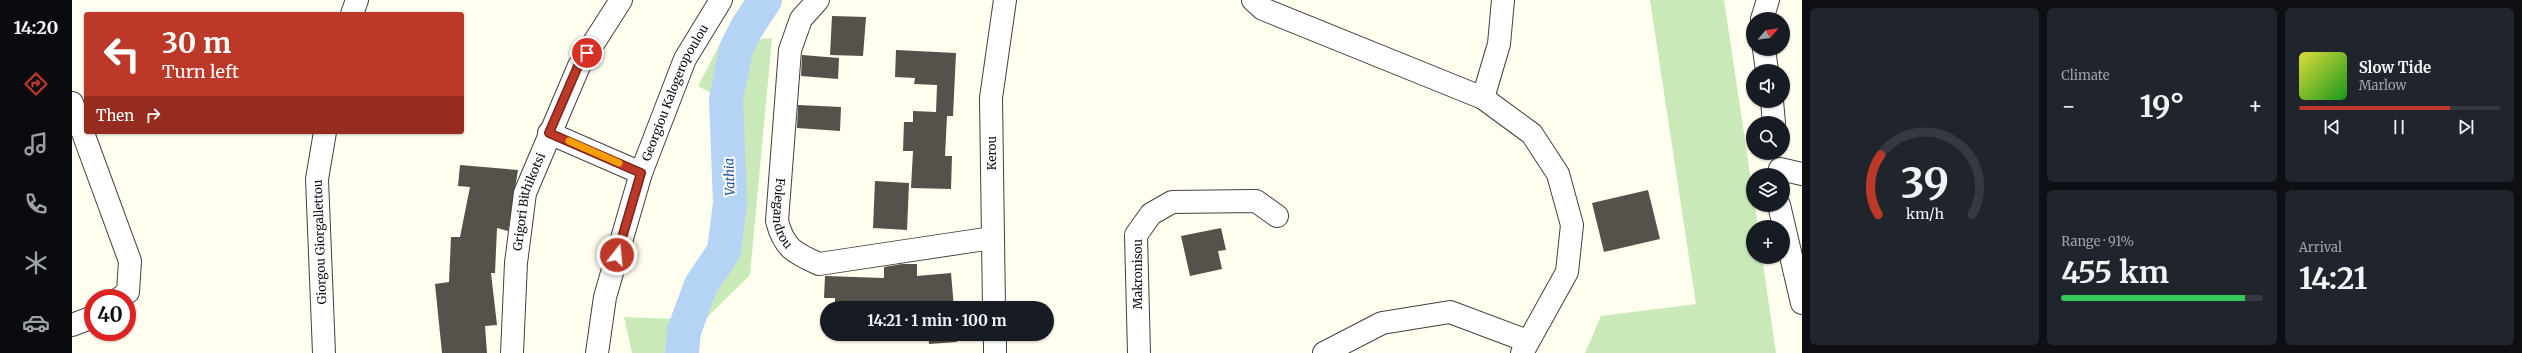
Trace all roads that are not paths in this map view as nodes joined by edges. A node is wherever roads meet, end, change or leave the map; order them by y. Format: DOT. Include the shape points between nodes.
graph roads {
  1 [pos="357,0"];
  2 [pos="621,0"];
  3 [pos="721,0"];
  4 [pos="818,0"];
  5 [pos="1005,0"];
  6 [pos="1252,0"];
  7 [pos="1503,0"];
  8 [pos="1768,0"];
  9 [pos="353,12"];
  10 [pos="1764,12"];
  11 [pos="1483,98"];
  12 [pos="72,103"];
  13 [pos="549,133"];
  14 [pos="324,134"];
  15 [pos="1779,166"];
  16 [pos="641,173"];
  17 [pos="1802,174"];
  18 [pos="1781,212"];
  19 [pos="1277,216"];
  20 [pos="992,238"];
  21 [pos="128,289"];
  22 [pos="994,301"];
  23 [pos="1802,303"];
  24 [pos="84,320"];
  25 [pos="72,325"];
  26 [pos="994,341"];
  27 [pos="1524,347"];
  28 [pos="324,353"];
  29 [pos="512,353"];
  30 [pos="597,353"];
  31 [pos="995,353"];
  32 [pos="1139,353"];
  33 [pos="1324,353"];
  1 -- 9 [label="street"];
  2 -- 13 [label="street, Grigori Bithikotsi" via="578,66"];
  3 -- 16 [label="street, Georgiou Kalogeropoulou" via="685,59"];
  4 -- 20 [label="street, Folegandrou" via="801,19 790,50 777,220 781,237 793,252 819,264"];
  5 -- 20 [label="street, Kerou" via="991,98"];
  6 -- 11 [label="street" via="1263,9"];
  7 -- 11 [label="street" via="1498,44"];
  8 -- 10 [label="street"];
  11 -- 27 [label="street" via="1532,134 1558,174 1572,225 1567,272"];
  12 -- 21 [label="street" via="130,261"];
  13 -- 16 [label="street"];
  13 -- 29 [label="street, Grigori Bithikotsi" via="524,193 516,263"];
  14 -- 28 [label="street, Giorgou Giorgallettou" via="317,179"];
  15 -- 17 [label="street"];
  16 -- 30 [label="street, Georgiou Kalogeropoulou" via="605,296"];
  18 -- 23 [label="street"];
  19 -- 32 [label="street, Makronisou" via="1256,202 1172,202 1150,214 1136,235"];
  20 -- 22 [label="street, Kerou"];
  24 -- 25 [label="street"];
  26 -- 31 [label="street"];
  27 -- 33 [label="street" via="1450,312 1382,323"];
}
